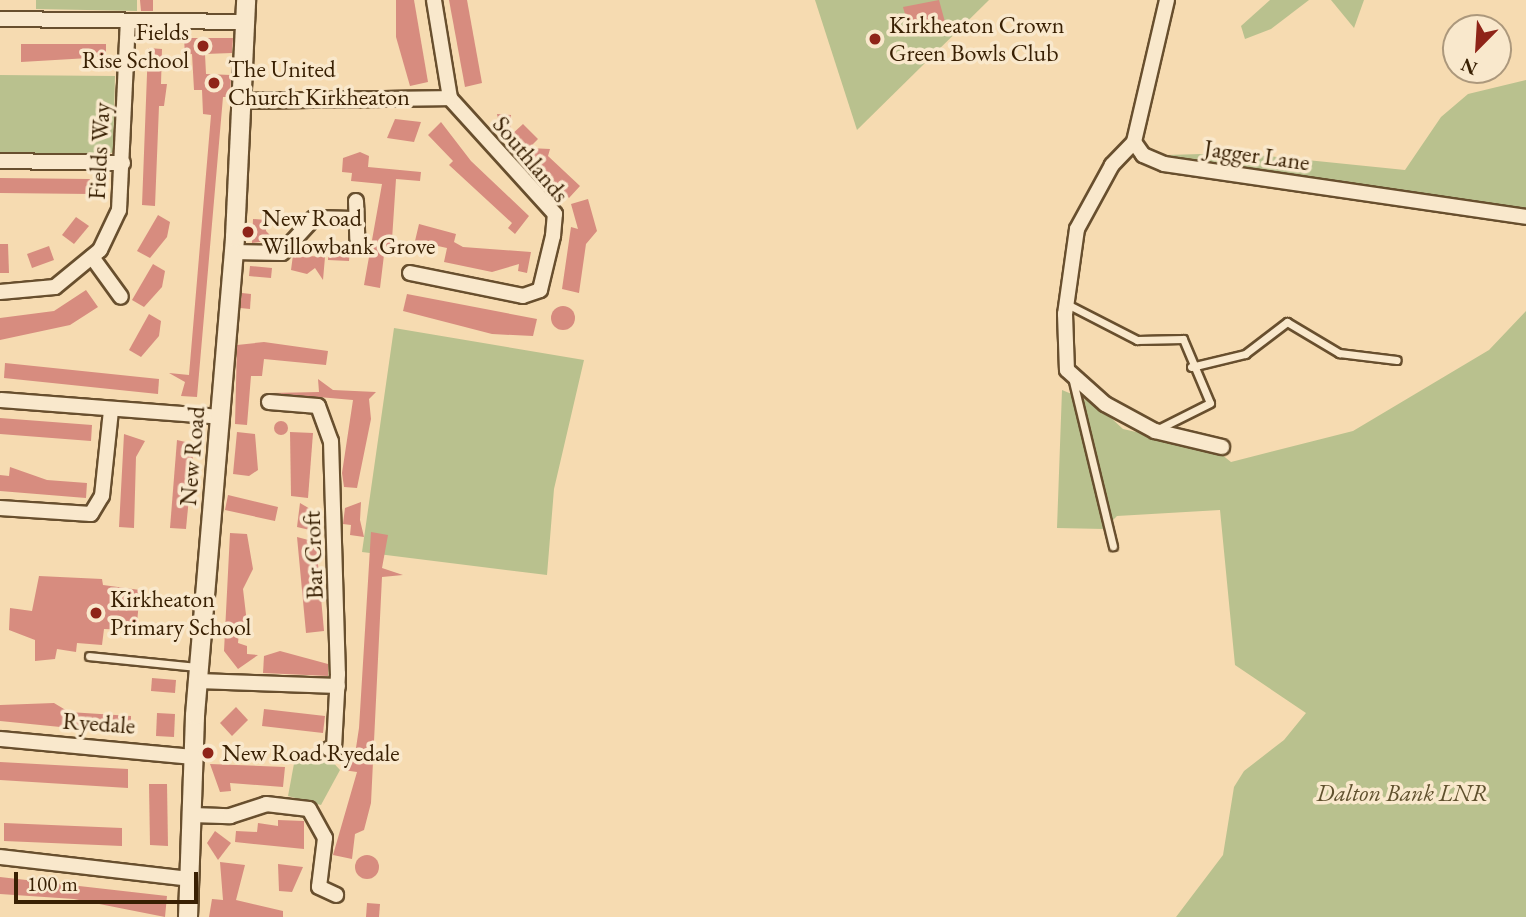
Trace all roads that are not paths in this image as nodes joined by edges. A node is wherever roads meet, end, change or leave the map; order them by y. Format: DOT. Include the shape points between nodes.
graph roads {
  1 [pos="246,0"];
  2 [pos="434,0"];
  3 [pos="1167,0"];
  4 [pos="0,19"];
  5 [pos="128,21"];
  6 [pos="246,22"];
  7 [pos="450,98"];
  8 [pos="244,101"];
  9 [pos="1134,142"];
  10 [pos="0,161"];
  11 [pos="122,163"];
  12 [pos="356,201"];
  13 [pos="1526,217"];
  14 [pos="354,219"];
  15 [pos="357,239"];
  16 [pos="233,252"];
  17 [pos="92,257"];
  18 [pos="427,260"];
  19 [pos="0,292"];
  20 [pos="121,298"];
  21 [pos="1066,304"];
  22 [pos="1397,360"];
  23 [pos="1191,367"];
  24 [pos="1073,381"];
  25 [pos="1,400"];
  26 [pos="269,402"];
  27 [pos="111,411"];
  28 [pos="220,417"];
  29 [pos="1155,431"];
  30 [pos="1222,447"];
  31 [pos="0,508"];
  32 [pos="1113,546"];
  33 [pos="89,656"];
  34 [pos="198,674"];
  35 [pos="338,686"];
  36 [pos="0,739"];
  37 [pos="329,749"];
  38 [pos="194,757"];
  39 [pos="192,815"];
  40 [pos="0,858"];
  41 [pos="191,878"];
  42 [pos="336,895"];
  43 [pos="188,917"];
  1 -- 6 [label="street, New Road"];
  2 -- 7 [label="street"];
  3 -- 9 [label="street"];
  4 -- 5 [label="street"];
  5 -- 6 [label="street"];
  5 -- 11 [label="street, Fields Way"];
  6 -- 8 [label="street, New Road"];
  7 -- 8 [label="street"];
  7 -- 18 [label="street, Southlands" via="555,215 553,236 540,290 523,296 417,274"];
  8 -- 16 [label="street, New Road"];
  9 -- 13 [label="street, Jagger Lane" via="1143,155 1164,164"];
  9 -- 21 [label="street" via="1112,165 1077,229"];
  10 -- 11 [label="street"];
  11 -- 17 [label="street, Fields Way" via="119,210"];
  12 -- 14 [label="street"];
  14 -- 15 [label="street"];
  14 -- 16 [label="street" via="314,218 282,254"];
  16 -- 28 [label="street, New Road"];
  17 -- 19 [label="street, Fields Way" via="55,287"];
  17 -- 20 [label="street"];
  21 -- 23 [label="lane" via="1137,340 1183,339"];
  21 -- 24 [label="street" via="1065,358"];
  22 -- 23 [label="lane" via="1339,353 1287,322 1245,354"];
  23 -- 29 [label="lane" via="1209,405"];
  24 -- 29 [label="street"];
  24 -- 32 [label="lane"];
  25 -- 27 [label="street"];
  26 -- 35 [label="street, Bar Croft" via="318,406 331,441"];
  27 -- 28 [label="street"];
  27 -- 31 [label="street" via="102,496 91,514"];
  28 -- 34 [label="street, New Road"];
  29 -- 30 [label="street"];
  33 -- 34 [label="lane"];
  34 -- 35 [label="street"];
  34 -- 38 [label="street, New Road"];
  35 -- 37 [label="street, Bar Croft" via="334,749"];
  36 -- 38 [label="street, Ryedale"];
  38 -- 39 [label="street, New Road"];
  39 -- 41 [label="street, New Road"];
  39 -- 42 [label="street" via="230,816 266,804 309,809 325,838 315,890"];
  40 -- 41 [label="street"];
  41 -- 43 [label="street, New Road"];
}
